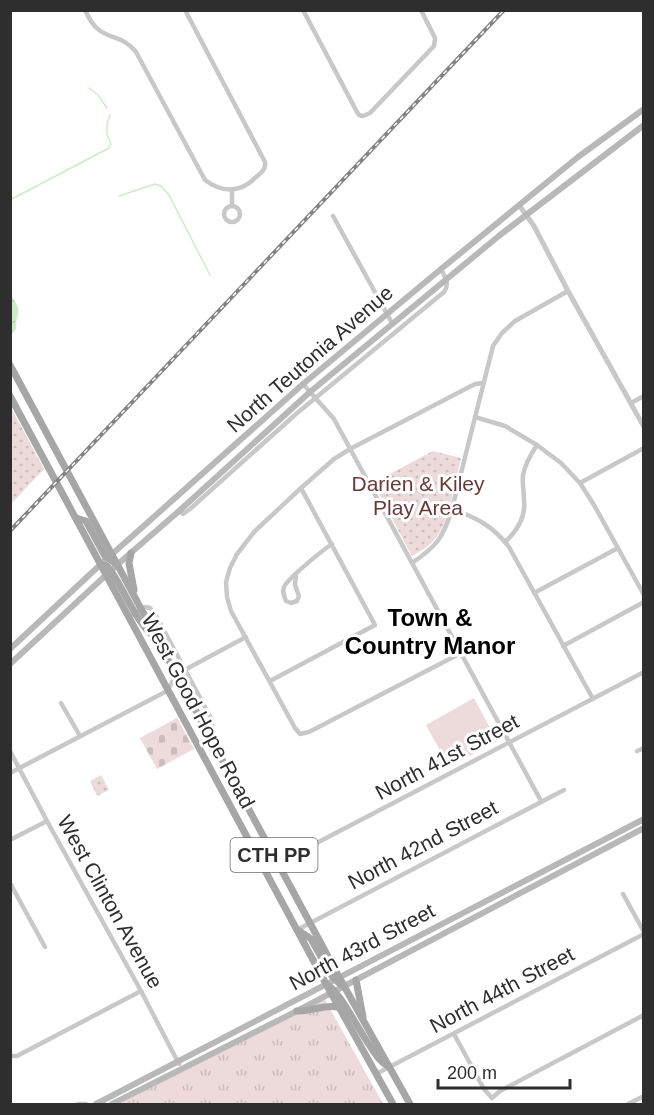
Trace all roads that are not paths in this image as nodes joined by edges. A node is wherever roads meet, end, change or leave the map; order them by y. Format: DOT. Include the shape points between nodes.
graph roads {
  1 [pos="85,10"];
  2 [pos="185,10"];
  3 [pos="303,10"];
  4 [pos="421,10"];
  5 [pos="644,109"];
  6 [pos="644,124"];
  7 [pos="231,190"];
  8 [pos="232,205"];
  9 [pos="519,205"];
  10 [pos="526,214"];
  11 [pos="333,216"];
  12 [pos="441,269"];
  13 [pos="446,278"];
  14 [pos="568,291"];
  15 [pos="387,314"];
  16 [pos="392,324"];
  17 [pos="10,366"];
  18 [pos="483,383"];
  19 [pos="303,384"];
  20 [pos="310,392"];
  21 [pos="10,396"];
  22 [pos="644,396"];
  23 [pos="315,398"];
  24 [pos="631,403"];
  25 [pos="475,417"];
  26 [pos="644,427"];
  27 [pos="537,445"];
  28 [pos="644,448"];
  29 [pos="350,449"];
  30 [pos="580,483"];
  31 [pos="301,488"];
  32 [pos="452,509"];
  33 [pos="181,513"];
  34 [pos="76,518"];
  35 [pos="505,542"];
  36 [pos="332,544"];
  37 [pos="618,548"];
  38 [pos="131,553"];
  39 [pos="110,557"];
  40 [pos="412,563"];
  41 [pos="101,564"];
  42 [pos="118,564"];
  43 [pos="109,573"];
  44 [pos="296,574"];
  45 [pos="534,593"];
  46 [pos="644,595"];
  47 [pos="136,598"];
  48 [pos="644,602"];
  49 [pos="138,612"];
  50 [pos="246,637"];
  51 [pos="563,646"];
  52 [pos="10,649"];
  53 [pos="461,653"];
  54 [pos="10,664"];
  55 [pos="185,669"];
  56 [pos="644,672"];
  57 [pos="177,674"];
  58 [pos="270,681"];
  59 [pos="167,690"];
  60 [pos="593,699"];
  61 [pos="61,702"];
  62 [pos="209,733"];
  63 [pos="80,736"];
  64 [pos="509,743"];
  65 [pos="644,748"];
  66 [pos="10,751"];
  67 [pos="637,751"];
  68 [pos="19,767"];
  69 [pos="10,772"];
  70 [pos="564,790"];
  71 [pos="541,801"];
  72 [pos="644,819"];
  73 [pos="46,821"];
  74 [pos="644,828"];
  75 [pos="10,840"];
  76 [pos="279,863"];
  77 [pos="265,870"];
  78 [pos="10,883"];
  79 [pos="623,894"];
  80 [pos="310,923"];
  81 [pos="297,930"];
  82 [pos="644,933"];
  83 [pos="45,947"];
  84 [pos="337,978"];
  85 [pos="356,980"];
  86 [pos="326,984"];
  87 [pos="344,986"];
  88 [pos="141,991"];
  89 [pos="333,992"];
  90 [pos="338,1007"];
  91 [pos="297,1011"];
  92 [pos="644,1016"];
  93 [pos="364,1022"];
  94 [pos="454,1034"];
  95 [pos="10,1056"];
  96 [pos="178,1061"];
  97 [pos="389,1067"];
  98 [pos="182,1069"];
  99 [pos="376,1074"];
  100 [pos="644,1096"];
  101 [pos="78,1104"];
  102 [pos="86,1104"];
  103 [pos="96,1104"];
  104 [pos="112,1104"];
  105 [pos="393,1104"];
  106 [pos="410,1104"];
  107 [pos="628,1104"];
  1 -- 7 [label="street" via="98,29 126,41 136,52 205,180"];
  2 -- 7 [label="street" via="265,162 264,170 249,184"];
  3 -- 4 [label="street" via="362,116 370,113 433,48 434,36"];
  5 -- 9 [label="main road, North Teutonia Avenue"];
  6 -- 10 [label="main road, North Teutonia Avenue"];
  7 -- 8 [label="street"];
  9 -- 10 [label="street"];
  9 -- 12 [label="main road, North Teutonia Avenue"];
  10 -- 13 [label="main road, North Teutonia Avenue"];
  10 -- 14 [label="street"];
  11 -- 15 [label="street"];
  12 -- 13 [label="street"];
  12 -- 15 [label="main road, North Teutonia Avenue"];
  13 -- 16 [label="main road, North Teutonia Avenue"];
  13 -- 23 [label="street, North Teutonia Avenue" via="444,292"];
  14 -- 18 [label="street" via="515,321 502,333"];
  14 -- 24 [label="street"];
  15 -- 16 [label="street"];
  15 -- 19 [label="main road, North Teutonia Avenue"];
  16 -- 20 [label="main road, North Teutonia Avenue"];
  17 -- 39 [label="main road"];
  18 -- 25 [label="street"];
  18 -- 29 [label="street"];
  19 -- 20 [label="street"];
  19 -- 39 [label="main road, North Teutonia Avenue"];
  20 -- 23 [label="street"];
  20 -- 33 [label="main road, North Teutonia Avenue"];
  21 -- 34 [label="main road"];
  22 -- 24 [label="street"];
  23 -- 29 [label="street" via="334,419"];
  23 -- 33 [label="street, North Teutonia Avenue"];
  24 -- 26 [label="street"];
  25 -- 27 [label="street" via="505,426"];
  25 -- 32 [label="street"];
  27 -- 30 [label="street"];
  27 -- 35 [label="street" via="523,476 524,514"];
  28 -- 30 [label="street"];
  29 -- 31 [label="street"];
  29 -- 40 [label="street"];
  30 -- 37 [label="street"];
  31 -- 36 [label="street"];
  31 -- 50 [label="street" via="255,531 230,568 226,597"];
  32 -- 35 [label="street" via="473,516"];
  32 -- 40 [label="street" via="445,531 430,551"];
  33 -- 38 [label="main road, North Teutonia Avenue"];
  34 -- 39 [label="main road" via="86,521 103,553"];
  34 -- 41 [label="main road"];
  35 -- 45 [label="street"];
  36 -- 44 [label="street"];
  36 -- 58 [label="street" via="375,625"];
  37 -- 45 [label="street"];
  37 -- 46 [label="street"];
  38 -- 42 [label="main road, North Teutonia Avenue"];
  38 -- 47 [label="main road" via="129,563"];
  39 -- 41 [label="main road, North Teutonia Avenue"];
  39 -- 42 [label="main road"];
  40 -- 53 [label="street"];
  41 -- 43 [label="main road" via="107,566"];
  41 -- 52 [label="main road, North Teutonia Avenue"];
  42 -- 43 [label="main road, North Teutonia Avenue"];
  42 -- 47 [label="main road, West Good Hope Road / CTH PP"];
  43 -- 49 [label="main road"];
  43 -- 54 [label="main road, North Teutonia Avenue"];
  44 -- 44 [label="street" via="285,585 283,594 291,603 299,596"];
  45 -- 51 [label="street"];
  47 -- 49 [label="main road, West Good Hope Road / CTH PP"];
  48 -- 51 [label="street"];
  49 -- 55 [label="street, West Good Hope Road" via="154,612"];
  49 -- 57 [label="main road, West Good Hope Road / CTH PP"];
  49 -- 59 [label="main road, West Good Hope Road / CTH PP"];
  50 -- 55 [label="street"];
  50 -- 58 [label="street"];
  51 -- 60 [label="street"];
  53 -- 58 [label="street" via="300,734"];
  53 -- 64 [label="street"];
  55 -- 57 [label="street"];
  55 -- 62 [label="street, West Good Hope Road" via="212,720"];
  56 -- 60 [label="street, North 41st Street"];
  57 -- 59 [label="street"];
  57 -- 62 [label="main road, West Good Hope Road / CTH PP"];
  59 -- 63 [label="street"];
  59 -- 77 [label="main road, West Good Hope Road / CTH PP"];
  60 -- 64 [label="street, North 41st Street"];
  61 -- 63 [label="street"];
  62 -- 76 [label="main road, West Good Hope Road / CTH PP"];
  63 -- 68 [label="street"];
  64 -- 71 [label="street"];
  64 -- 76 [label="street, North 41st Street"];
  65 -- 67 [label="street"];
  66 -- 68 [label="street, West Clinton Avenue"];
  68 -- 69 [label="street"];
  68 -- 73 [label="street, West Clinton Avenue"];
  70 -- 71 [label="street, North 42nd Street"];
  71 -- 80 [label="street, North 42nd Street"];
  72 -- 84 [label="main road, North 43rd Street"];
  73 -- 75 [label="street"];
  73 -- 88 [label="street, West Clinton Avenue"];
  74 -- 85 [label="main road, North 43rd Street"];
  76 -- 77 [label="street, North 41st Street"];
  76 -- 80 [label="main road, West Good Hope Road / CTH PP"];
  77 -- 81 [label="main road, West Good Hope Road / CTH PP"];
  78 -- 83 [label="street"];
  79 -- 82 [label="street"];
  80 -- 81 [label="street, North 42nd Street"];
  80 -- 84 [label="main road, West Good Hope Road / CTH PP"];
  81 -- 84 [label="main road" via="311,939 329,972"];
  81 -- 86 [label="main road, West Good Hope Road / CTH PP"];
  82 -- 94 [label="street, North 44th Street"];
  84 -- 86 [label="main road, North 43rd Street"];
  84 -- 87 [label="main road, West Good Hope Road / CTH PP"];
  85 -- 87 [label="main road, North 43rd Street"];
  85 -- 93 [label="main road"];
  86 -- 89 [label="main road"];
  86 -- 96 [label="main road, North 43rd Street"];
  87 -- 89 [label="main road, North 43rd Street"];
  87 -- 93 [label="main road, West Good Hope Road / CTH PP"];
  88 -- 95 [label="street" via="17,1056"];
  88 -- 96 [label="street, West Clinton Avenue"];
  89 -- 90 [label="main road"];
  89 -- 91 [label="main road, North 43rd Street"];
  89 -- 97 [label="main road" via="381,1063"];
  90 -- 91 [label="main road"];
  90 -- 99 [label="main road"];
  91 -- 98 [label="main road, North 43rd Street"];
  92 -- 94 [label="street" via="492,1098"];
  93 -- 97 [label="main road, West Good Hope Road / CTH PP"];
  94 -- 97 [label="street, North 44th Street"];
  96 -- 98 [label="street, West Clinton Avenue"];
  96 -- 103 [label="main road, North 43rd Street"];
  97 -- 99 [label="street, North 44th Street"];
  97 -- 106 [label="main road, West Good Hope Road / CTH PP"];
  98 -- 104 [label="main road, North 43rd Street"];
  99 -- 105 [label="main road"];
  100 -- 107 [label="street"];
  101 -- 102 [label="street"];
}
